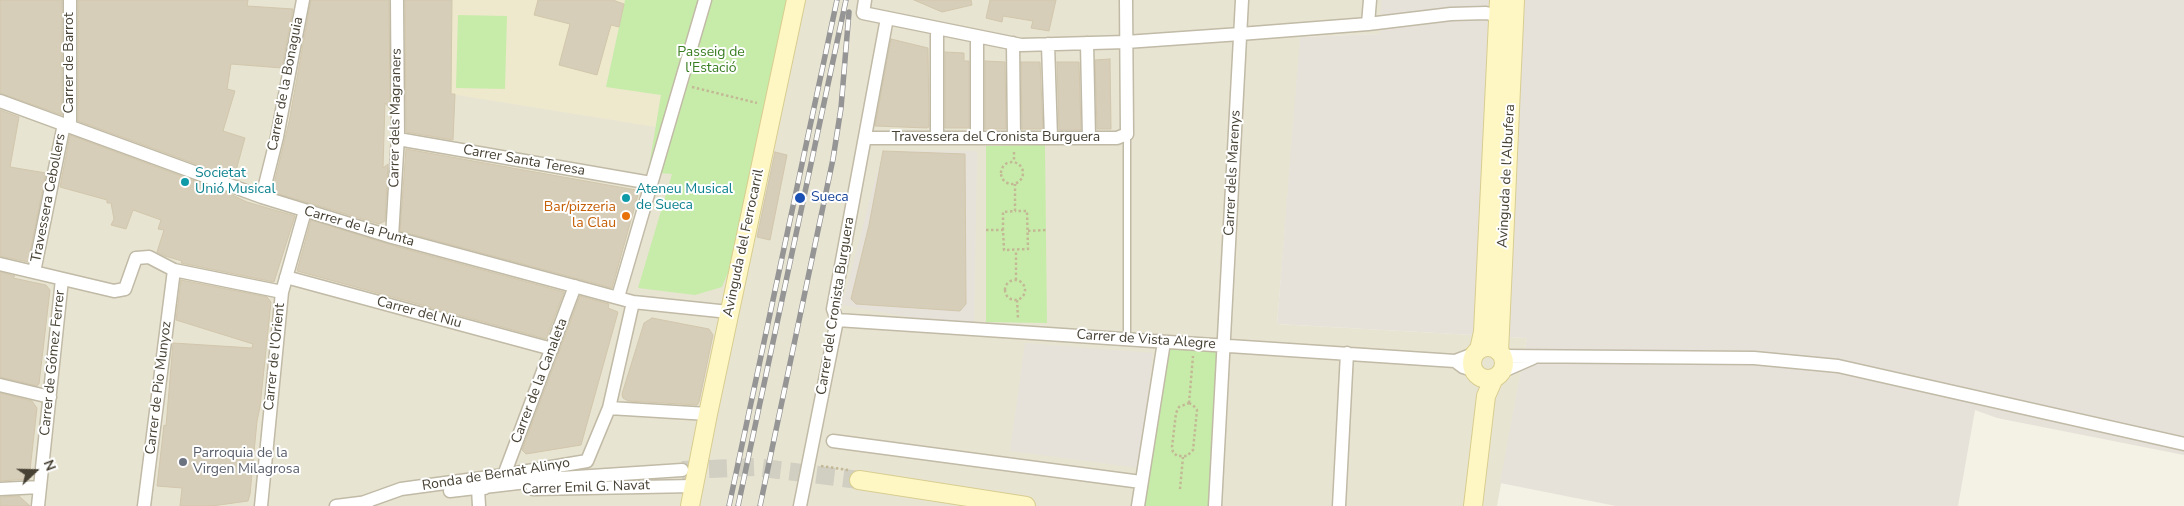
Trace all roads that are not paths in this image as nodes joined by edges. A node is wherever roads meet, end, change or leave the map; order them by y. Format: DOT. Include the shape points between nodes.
graph roads {
  1 [pos="70,0"];
  2 [pos="303,0"];
  3 [pos="397,0"];
  4 [pos="705,0"];
  5 [pos="796,0"];
  6 [pos="1126,0"];
  7 [pos="1242,0"];
  8 [pos="1370,0"];
  9 [pos="1515,0"];
  10 [pos="864,6"];
  11 [pos="1503,12"];
  12 [pos="887,18"];
  13 [pos="1368,24"];
  14 [pos="937,29"];
  15 [pos="1240,34"];
  16 [pos="977,36"];
  17 [pos="1126,42"];
  18 [pos="1013,43"];
  19 [pos="1087,43"];
  20 [pos="1048,44"];
  21 [pos="0,101"];
  22 [pos="67,125"];
  23 [pos="1127,134"];
  24 [pos="865,138"];
  25 [pos="937,138"];
  26 [pos="977,138"];
  27 [pos="1051,138"];
  28 [pos="1088,138"];
  29 [pos="398,139"];
  30 [pos="1014,143"];
  31 [pos="651,183"];
  32 [pos="262,197"];
  33 [pos="305,211"];
  34 [pos="392,237"];
  35 [pos="0,264"];
  36 [pos="174,270"];
  37 [pos="34,272"];
  38 [pos="286,277"];
  39 [pos="62,279"];
  40 [pos="575,286"];
  41 [pos="282,292"];
  42 [pos="618,297"];
  43 [pos="633,302"];
  44 [pos="729,312"];
  45 [pos="837,320"];
  46 [pos="1127,339"];
  47 [pos="1164,342"];
  48 [pos="1223,345"];
  49 [pos="552,349"];
  50 [pos="1347,353"];
  51 [pos="1476,362"];
  52 [pos="1499,365"];
  53 [pos="0,385"];
  54 [pos="1486,396"];
  55 [pos="50,397"];
  56 [pos="609,408"];
  57 [pos="708,414"];
  58 [pos="833,441"];
  59 [pos="2184,444"];
  60 [pos="682,470"];
  61 [pos="504,475"];
  62 [pos="859,480"];
  63 [pos="1142,482"];
  64 [pos="695,486"];
  65 [pos="40,487"];
  66 [pos="478,488"];
  67 [pos="0,489"];
  68 [pos="362,505"];
  69 [pos="38,506"];
  70 [pos="144,506"];
  71 [pos="260,506"];
  72 [pos="336,506"];
  73 [pos="479,506"];
  74 [pos="690,506"];
  75 [pos="800,506"];
  76 [pos="1026,506"];
  77 [pos="1138,506"];
  78 [pos="1215,506"];
  79 [pos="1339,506"];
  80 [pos="1473,506"];
  1 -- 22 [label="street, Carrer de Barrot"];
  2 -- 32 [label="street, Carrer de la Bonaguia"];
  3 -- 29 [label="street, Carrer dels Magraners"];
  4 -- 31 [label="street"];
  5 -- 44 [label="street, Avinguda del Ferrocarril"];
  6 -- 17 [label="street"];
  7 -- 15 [label="street, Carrer dels Marenys"];
  8 -- 13 [label="street"];
  9 -- 11 [label="street, Avinguda de l'Albufera"];
  10 -- 12 [label="street"];
  11 -- 13 [label="street" via="1451,14"];
  11 -- 51 [label="street, Avinguda de l'Albufera" via="1483,332"];
  11 -- 52 [label="street, Avinguda de l'Albufera"];
  12 -- 14 [label="street"];
  12 -- 24 [label="street, Carrer del Cronista Burguera"];
  13 -- 15 [label="street"];
  14 -- 16 [label="street"];
  14 -- 25 [label="street"];
  15 -- 17 [label="street"];
  15 -- 48 [label="street, Carrer dels Marenys"];
  16 -- 18 [label="street"];
  16 -- 26 [label="street"];
  17 -- 19 [label="street"];
  17 -- 23 [label="street"];
  18 -- 20 [label="street"];
  18 -- 30 [label="street"];
  19 -- 20 [label="street"];
  19 -- 28 [label="street"];
  20 -- 27 [label="street"];
  21 -- 22 [label="street, Carrer de la Punta"];
  22 -- 32 [label="street, Carrer de la Punta"];
  22 -- 37 [label="street, Travessera Cebollers"];
  23 -- 28 [label="street, Travessera del Cronista Burguera" via="1117,138"];
  23 -- 46 [label="lane"];
  24 -- 25 [label="street, Travessera del Cronista Burguera"];
  24 -- 45 [label="street, Carrer del Cronista Burguera" via="833,309"];
  25 -- 26 [label="street, Travessera del Cronista Burguera"];
  26 -- 30 [label="street, Travessera del Cronista Burguera"];
  27 -- 28 [label="street, Travessera del Cronista Burguera"];
  27 -- 30 [label="street, Travessera del Cronista Burguera"];
  29 -- 31 [label="street, Carrer Santa Teresa"];
  29 -- 34 [label="street, Carrer dels Magraners"];
  31 -- 42 [label="street"];
  32 -- 33 [label="street, Carrer de la Punta"];
  33 -- 34 [label="street, Carrer de la Punta"];
  33 -- 38 [label="street, Carrer de l'Orient"];
  34 -- 40 [label="street, Carrer de la Punta"];
  35 -- 37 [label="street"];
  36 -- 39 [label="street" via="149,257 136,258 126,289 114,291"];
  36 -- 41 [label="street"];
  36 -- 70 [label="street, Carrer de Pio Munyoz"];
  37 -- 39 [label="street"];
  38 -- 41 [label="street, Carrer de l'Orient"];
  38 -- 49 [label="street, Carrer del Niu"];
  39 -- 55 [label="street, Carrer de Gómez Ferrer"];
  40 -- 42 [label="street, Carrer de la Punta"];
  40 -- 49 [label="street, Carrer de la Canaleta"];
  41 -- 71 [label="street, Carrer de l'Orient"];
  42 -- 43 [label="street, Carrer de la Punta"];
  43 -- 44 [label="street, Carrer de la Punta"];
  43 -- 56 [label="street, Ronda de Bernat Alinyo"];
  44 -- 57 [label="street, Avinguda del Ferrocarril"];
  45 -- 46 [label="street, Carrer de Vista Alegre"];
  45 -- 75 [label="street, Carrer del Cronista Burguera"];
  46 -- 47 [label="street, Carrer de Vista Alegre"];
  47 -- 48 [label="street, Carrer de Vista Alegre"];
  47 -- 63 [label="street"];
  48 -- 50 [label="street, Carrer de Vista Alegre"];
  48 -- 78 [label="street, Carrer dels Marenys"];
  49 -- 61 [label="street, Carrer de la Canaleta"];
  50 -- 51 [label="street, Carrer de Vista Alegre" via="1455,361 1463,367"];
  50 -- 79 [label="street"];
  51 -- 52 [label="street" via="1484,379"];
  51 -- 52 [label="street" via="1489,347"];
  51 -- 54 [label="street"];
  52 -- 54 [label="street, Avinguda de l'Albufera"];
  52 -- 59 [label="street" via="1535,357 1754,358 1838,366"];
  53 -- 55 [label="street"];
  54 -- 80 [label="street, Avinguda de l'Albufera"];
  55 -- 65 [label="street, Carrer de Gómez Ferrer"];
  56 -- 57 [label="street"];
  56 -- 61 [label="street, Ronda de Bernat Alinyo" via="586,461"];
  57 -- 64 [label="street, Avinguda del Ferrocarril"];
  58 -- 63 [label="street"];
  60 -- 66 [label="street, Ronda de Bernat Alinyo" via="561,478"];
  61 -- 68 [label="street, Ronda de Bernat Alinyo" via="401,489"];
  62 -- 76 [label="street"];
  63 -- 77 [label="street"];
  64 -- 66 [label="street, Carrer Emil G. Navat"];
  64 -- 74 [label="street, Avinguda del Ferrocarril"];
  65 -- 67 [label="street"];
  65 -- 69 [label="street, Carrer de Gómez Ferrer"];
  66 -- 68 [label="street, Ronda de Bernat Alinyo"];
  66 -- 73 [label="street"];
  68 -- 72 [label="street, Ronda de Bernat Alinyo"];
}
